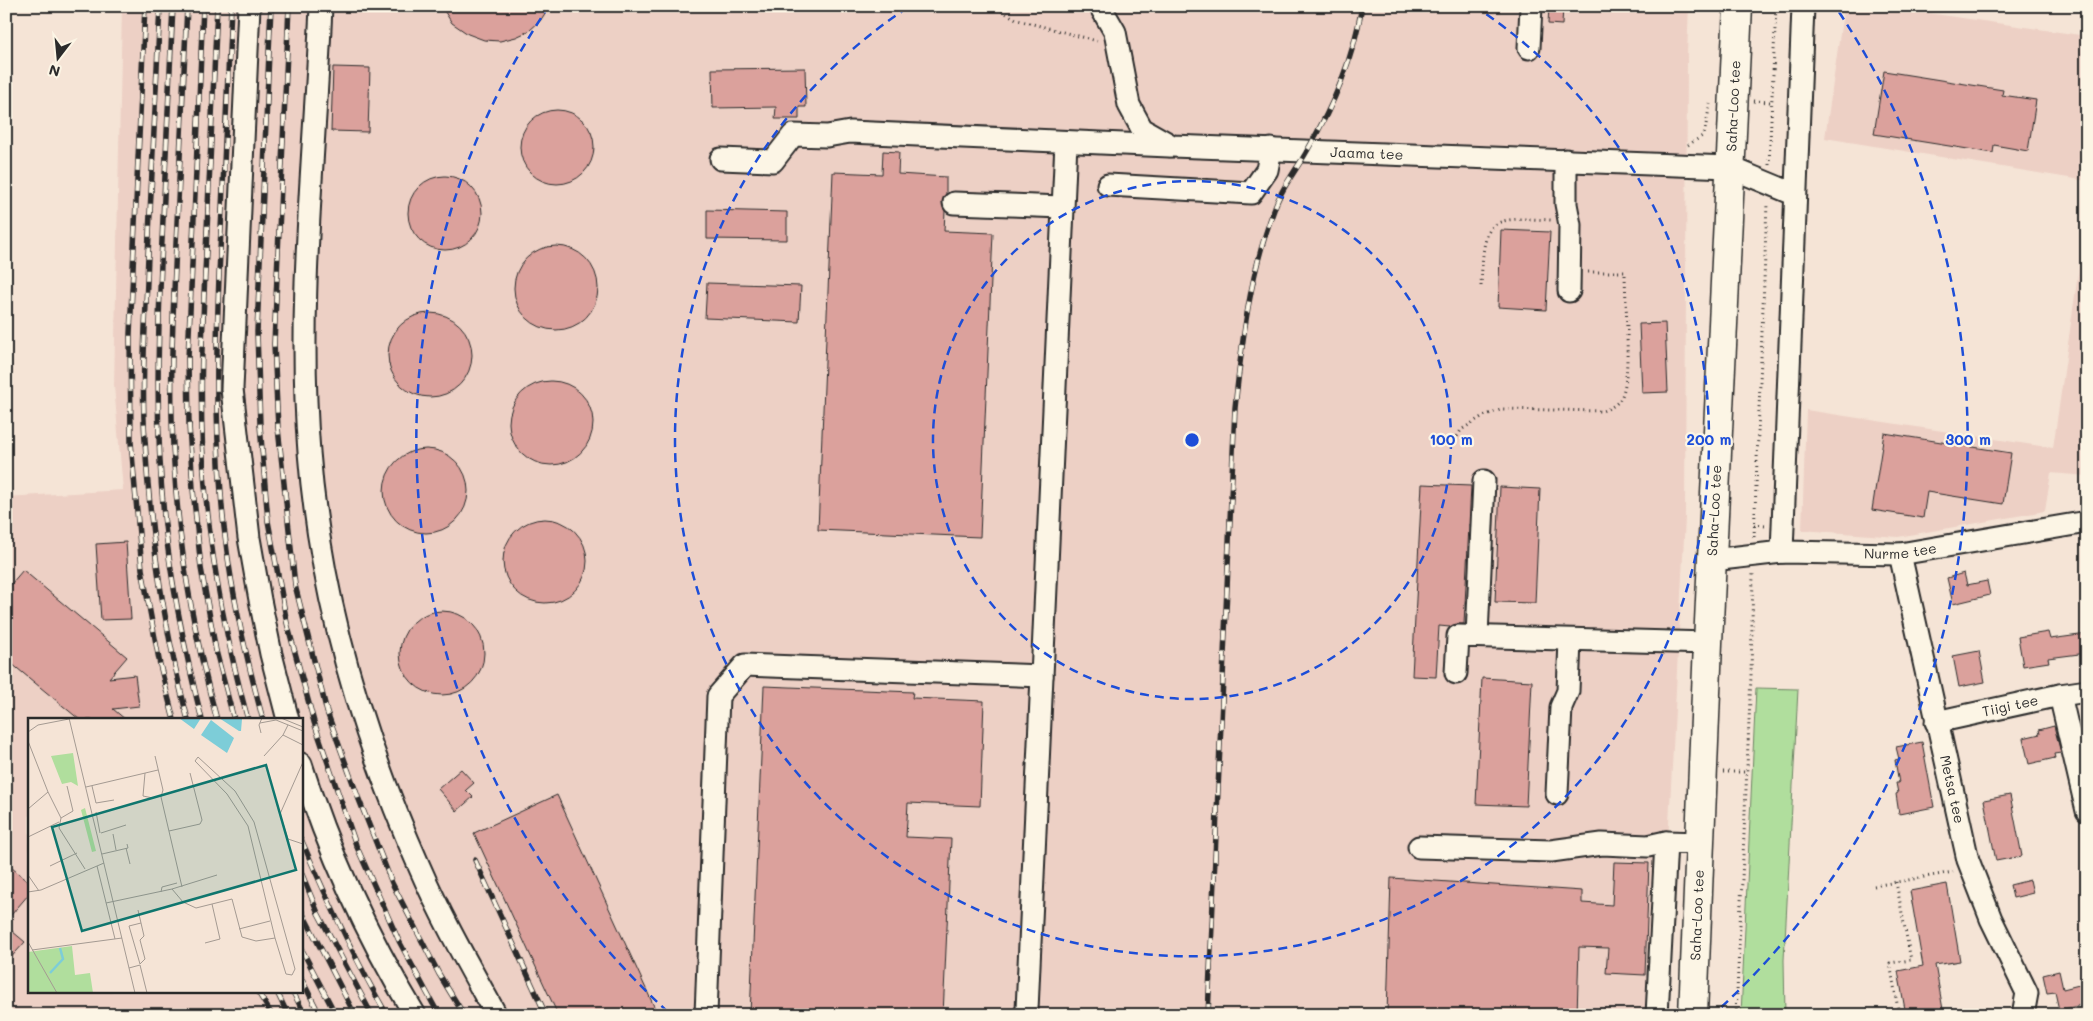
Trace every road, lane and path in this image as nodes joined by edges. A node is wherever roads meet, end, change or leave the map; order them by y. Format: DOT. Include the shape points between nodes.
graph roads {
  1 [pos="249,6"];
  2 [pos="321,6"];
  3 [pos="993,6"];
  4 [pos="1100,6"];
  5 [pos="1531,6"];
  6 [pos="1738,6"];
  7 [pos="1776,6"];
  8 [pos="1803,6"];
  9 [pos="1117,45"];
  10 [pos="1529,48"];
  11 [pos="1066,142"];
  12 [pos="1172,146"];
  13 [pos="1271,149"];
  14 [pos="721,159"];
  15 [pos="1566,160"];
  16 [pos="1729,166"];
  17 [pos="1768,182"];
  18 [pos="1108,185"];
  19 [pos="1794,194"];
  20 [pos="954,203"];
  21 [pos="1062,207"];
  22 [pos="1569,221"];
  23 [pos="1569,281"];
  24 [pos="1480,286"];
  25 [pos="1452,445"];
  26 [pos="1484,482"];
  27 [pos="2087,522"];
  28 [pos="1782,552"];
  29 [pos="1900,554"];
  30 [pos="1753,556"];
  31 [pos="1712,560"];
  32 [pos="1478,636"];
  33 [pos="1570,640"];
  34 [pos="1708,643"];
  35 [pos="1456,673"];
  36 [pos="1042,676"];
  37 [pos="2087,691"];
  38 [pos="2060,695"];
  39 [pos="287,718"];
  40 [pos="1936,722"];
  41 [pos="302,767"];
  42 [pos="1557,794"];
  43 [pos="2087,811"];
  44 [pos="1666,842"];
  45 [pos="1701,843"];
  46 [pos="1419,847"];
  47 [pos="1959,871"];
  48 [pos="1896,882"];
  49 [pos="1874,886"];
  50 [pos="415,1015"];
  51 [pos="496,1015"];
  52 [pos="706,1015"];
  53 [pos="1024,1015"];
  54 [pos="1658,1015"];
  55 [pos="1693,1015"];
  56 [pos="1736,1015"];
  57 [pos="1899,1015"];
  58 [pos="2023,1015"];
  1 -- 39 [label="street" via="232,389 249,538 271,654"];
  2 -- 51 [label="street" via="308,223 306,319 309,452 318,525 335,614 361,716 419,866"];
  3 -- 9 [label="path" via="1018,20"];
  4 -- 9 [label="street, Jaama tee" via="1115,32"];
  5 -- 10 [label="street"];
  6 -- 16 [label="main road, Saha-Loo tee"];
  7 -- 17 [label="path"];
  8 -- 19 [label="street"];
  9 -- 12 [label="street, Jaama tee" via="1128,105 1142,129"];
  11 -- 12 [label="street"];
  11 -- 14 [label="street" via="850,132 827,136 793,135 773,161"];
  11 -- 21 [label="street"];
  12 -- 13 [label="street, Jaama tee"];
  13 -- 15 [label="street, Jaama tee"];
  13 -- 18 [label="street" via="1267,170 1251,194"];
  15 -- 16 [label="street, Jaama tee"];
  15 -- 22 [label="street"];
  16 -- 17 [label="street"];
  16 -- 31 [label="main road, Saha-Loo tee"];
  17 -- 19 [label="street"];
  17 -- 30 [label="path"];
  19 -- 28 [label="street"];
  20 -- 21 [label="street"];
  21 -- 36 [label="street"];
  22 -- 23 [label="street"];
  22 -- 24 [label="path" via="1503,220 1492,226 1482,256"];
  23 -- 25 [label="path" via="1625,272 1627,373 1621,398 1602,411 1504,409 1483,416 1461,430"];
  26 -- 32 [label="street"];
  27 -- 29 [label="street, Nurme tee"];
  28 -- 29 [label="street, Nurme tee"];
  28 -- 30 [label="street, Nurme tee"];
  29 -- 40 [label="street, Metsa tee"];
  30 -- 31 [label="street, Nurme tee"];
  30 -- 56 [label="path"];
  31 -- 34 [label="main road, Saha-Loo tee"];
  32 -- 33 [label="street"];
  32 -- 35 [label="street" via="1458,636"];
  33 -- 34 [label="street"];
  33 -- 42 [label="street" via="1568,691 1561,707"];
  34 -- 45 [label="main road, Saha-Loo tee"];
  36 -- 52 [label="street" via="746,665 718,696"];
  36 -- 53 [label="street" via="1027,1010"];
  37 -- 38 [label="street, Tiigi tee"];
  38 -- 40 [label="street, Tiigi tee"];
  38 -- 43 [label="street"];
  40 -- 58 [label="street, Metsa tee" via="1968,860 1991,919 2027,994"];
  41 -- 50 [label="street" via="341,869 386,966"];
  44 -- 45 [label="street"];
  44 -- 46 [label="street" via="1648,846 1602,844 1551,851"];
  44 -- 54 [label="street"];
  45 -- 55 [label="main road, Saha-Loo tee"];
  47 -- 48 [label="path"];
  48 -- 49 [label="path"];
  48 -- 57 [label="path" via="1911,960 1890,963"];
}
